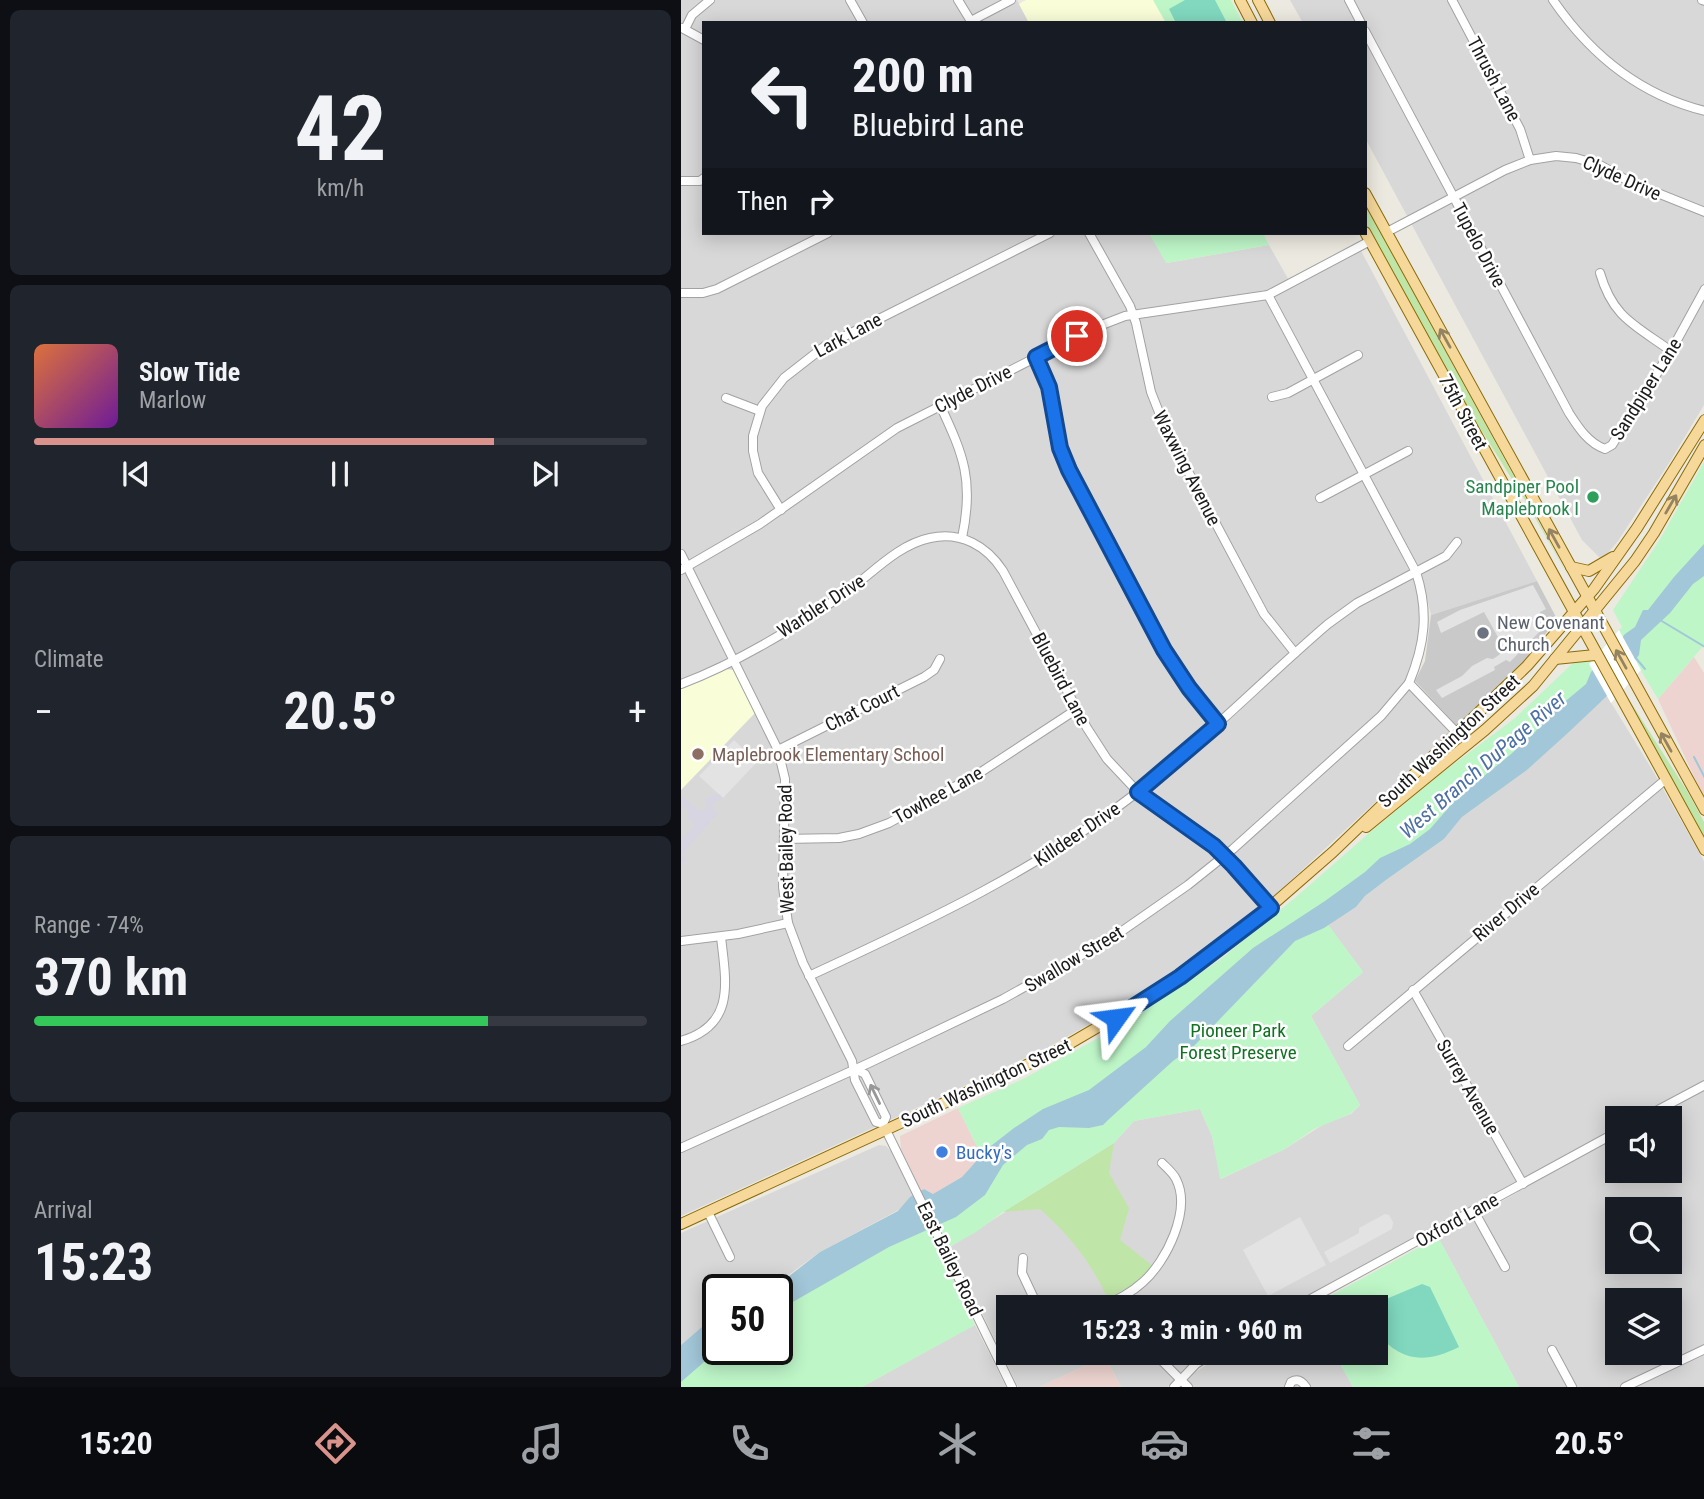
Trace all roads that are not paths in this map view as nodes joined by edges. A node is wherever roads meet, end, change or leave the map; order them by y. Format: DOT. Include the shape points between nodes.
graph roads {
  1 [pos="710,0"];
  2 [pos="850,0"];
  3 [pos="958,0"];
  4 [pos="1011,0"];
  5 [pos="1240,0"];
  6 [pos="1258,0"];
  7 [pos="1348,0"];
  8 [pos="1452,0"];
  9 [pos="1554,0"];
  10 [pos="862,21"];
  11 [pos="970,21"];
  12 [pos="973,21"];
  13 [pos="1251,21"];
  14 [pos="1269,21"];
  15 [pos="1360,21"];
  16 [pos="683,28"];
  17 [pos="1367,36"];
  18 [pos="702,39"];
  19 [pos="1704,111"];
  20 [pos="1530,160"];
  21 [pos="702,179"];
  22 [pos="681,181"];
  23 [pos="1367,197"];
  24 [pos="1454,197"];
  25 [pos="1704,212"];
  26 [pos="1387,232"];
  27 [pos="824,235"];
  28 [pos="1046,235"];
  29 [pos="1090,235"];
  30 [pos="1368,236"];
  31 [pos="1600,273"];
  32 [pos="1704,289"];
  33 [pos="681,293"];
  34 [pos="1268,295"];
  35 [pos="1133,315"];
  36 [pos="1671,351"];
  37 [pos="1358,355"];
  38 [pos="1036,357"];
  39 [pos="1314,379"];
  40 [pos="1272,397"];
  41 [pos="726,398"];
  42 [pos="940,405"];
  43 [pos="760,411"];
  44 [pos="1704,422"];
  45 [pos="1704,445"];
  46 [pos="1605,449"];
  47 [pos="1408,450"];
  48 [pos="1364,474"];
  49 [pos="1320,498"];
  50 [pos="781,510"];
  51 [pos="962,538"];
  52 [pos="1457,542"];
  53 [pos="681,554"];
  54 [pos="1619,554"];
  55 [pos="1571,567"];
  56 [pos="684,568"];
  57 [pos="1416,572"];
  58 [pos="1587,598"];
  59 [pos="1595,612"];
  60 [pos="1572,613"];
  61 [pos="1581,628"];
  62 [pos="1295,653"];
  63 [pos="1596,654"];
  64 [pos="940,659"];
  65 [pos="1555,659"];
  66 [pos="734,660"];
  67 [pos="1409,682"];
  68 [pos="681,684"];
  69 [pos="1077,709"];
  70 [pos="1218,724"];
  71 [pos="1458,734"];
  72 [pos="778,751"];
  73 [pos="1665,780"];
  74 [pos="1138,792"];
  75 [pos="1704,810"];
  76 [pos="784,839"];
  77 [pos="1704,850"];
  78 [pos="1333,852"];
  79 [pos="1224,856"];
  80 [pos="1271,908"];
  81 [pos="788,923"];
  82 [pos="721,937"];
  83 [pos="681,941"];
  84 [pos="809,975"];
  85 [pos="1413,990"];
  86 [pos="681,1041"];
  87 [pos="1348,1046"];
  88 [pos="855,1069"];
  89 [pos="1704,1085"];
  90 [pos="1665,1106"];
  91 [pos="885,1127"];
  92 [pos="1605,1139"];
  93 [pos="681,1148"];
  94 [pos="1162,1163"];
  95 [pos="1523,1184"];
  96 [pos="1474,1210"];
  97 [pos="708,1212"];
  98 [pos="681,1224"];
  99 [pos="730,1257"];
  100 [pos="1023,1258"];
  101 [pos="1505,1267"];
  102 [pos="1032,1295"];
  103 [pos="1124,1295"];
  104 [pos="1318,1295"];
  105 [pos="1704,1349"];
  106 [pos="1551,1350"];
  107 [pos="996,1354"];
  108 [pos="1001,1365"];
  109 [pos="1163,1365"];
  110 [pos="1195,1365"];
  111 [pos="1177,1383"];
  112 [pos="1631,1386"];
  113 [pos="1012,1387"];
  114 [pos="1187,1387"];
  115 [pos="1289,1387"];
  116 [pos="1306,1387"];
  117 [pos="1572,1387"];
  1 -- 16 [label="street"];
  2 -- 10 [label="street"];
  3 -- 11 [label="street"];
  4 -- 12 [label="street"];
  5 -- 13 [label="main road"];
  6 -- 14 [label="main road"];
  7 -- 15 [label="street"];
  8 -- 20 [label="street, Thrush Lane" via="1520,129"];
  9 -- 19 [label="street" via="1589,44 1627,76 1675,102"];
  16 -- 18 [label="street"];
  17 -- 24 [label="street, Tupelo Drive"];
  20 -- 24 [label="street, Clyde Drive"];
  20 -- 25 [label="street, Clyde Drive" via="1556,156 1583,159"];
  21 -- 22 [label="street"];
  23 -- 26 [label="main road, 75th Street"];
  24 -- 26 [label="street, Clyde Drive"];
  24 -- 46 [label="street, Tupelo Drive" via="1569,413 1585,436"];
  55 -- 26 [label="main road, 75th Street, one-way"];
  27 -- 33 [label="street" via="717,289"];
  28 -- 43 [label="street, Lark Lane" via="820,349 778,384"];
  29 -- 35 [label="street, Waxwing Avenue"];
  30 -- 34 [label="street, Clyde Drive"];
  30 -- 60 [label="main road, 75th Street"];
  31 -- 36 [label="street" via="1606,293 1620,313"];
  32 -- 36 [label="street, Sandpiper Lane"];
  34 -- 35 [label="street, Clyde Drive"];
  34 -- 39 [label="street, Swallow Street"];
  35 -- 38 [label="street, Clyde Drive" via="1109,321"];
  35 -- 62 [label="street, Waxwing Avenue" via="1151,392 1166,430 1264,614"];
  36 -- 46 [label="street, Sandpiper Lane" via="1612,445"];
  37 -- 39 [label="street"];
  38 -- 42 [label="street, Clyde Drive"];
  38 -- 70 [label="street" via="1049,387 1060,448 1069,470 1164,650"];
  39 -- 40 [label="street"];
  39 -- 48 [label="street, Swallow Street"];
  41 -- 43 [label="street"];
  42 -- 50 [label="street, Clyde Drive" via="873,442"];
  42 -- 51 [label="street" via="967,475"];
  43 -- 50 [label="street, Lark Lane" via="753,436 756,465"];
  44 -- 54 [label="main road, South Washington Street"];
  59 -- 45 [label="main road, South Washington Street, one-way" via="1654,533"];
  47 -- 48 [label="street"];
  48 -- 49 [label="street"];
  48 -- 57 [label="street, Swallow Street"];
  50 -- 56 [label="street, Clyde Drive"];
  51 -- 66 [label="street, Warbler Drive" via="937,537 912,544 824,607"];
  51 -- 69 [label="street, Bluebird Lane" via="986,550 1004,571"];
  52 -- 57 [label="street, Killdeer Drive" via="1450,553"];
  53 -- 56 [label="street, West Bailey Road"];
  54 -- 55 [label="main road" via="1589,570"];
  54 -- 58 [label="main road, South Washington Street"];
  55 -- 58 [label="main road, 75th Street"];
  56 -- 66 [label="street, West Bailey Road"];
  57 -- 62 [label="street, Killdeer Drive" via="1350,608"];
  57 -- 67 [label="street, Swallow Street" via="1425,624"];
  58 -- 59 [label="main road, 75th Street"];
  58 -- 60 [label="main road, South Washington Street"];
  59 -- 61 [label="main road, South Washington Street"];
  75 -- 59 [label="main road, 75th Street, one-way"];
  60 -- 61 [label="main road, 75th Street"];
  60 -- 71 [label="main road, South Washington Street" via="1527,666"];
  61 -- 63 [label="main road, 75th Street"];
  61 -- 65 [label="main road, South Washington Street"];
  62 -- 70 [label="street, Killdeer Drive"];
  63 -- 65 [label="main road"];
  63 -- 73 [label="main road, 75th Street"];
  64 -- 72 [label="street, Chat Court" via="924,677"];
  65 -- 78 [label="main road, South Washington Street" via="1505,713"];
  66 -- 68 [label="street, Warbler Drive"];
  66 -- 72 [label="street, West Bailey Road"];
  67 -- 71 [label="street"];
  67 -- 79 [label="street, Swallow Street" via="1381,716"];
  69 -- 74 [label="street, Bluebird Lane" via="1107,759"];
  69 -- 76 [label="street, Towhee Lane" via="981,772 889,823 839,838"];
  70 -- 74 [label="street, Killdeer Drive"];
  71 -- 78 [label="main road, South Washington Street"];
  72 -- 76 [label="street, West Bailey Road" via="785,779"];
  73 -- 77 [label="main road, 75th Street"];
  73 -- 85 [label="street, River Drive"];
  74 -- 79 [label="street, Bluebird Lane"];
  74 -- 84 [label="street, Killdeer Drive" via="994,886"];
  76 -- 81 [label="street, West Bailey Road"];
  78 -- 80 [label="main road, South Washington Street"];
  79 -- 80 [label="street, Bluebird Lane"];
  79 -- 88 [label="street, Swallow Street" via="1152,911 1068,964"];
  80 -- 91 [label="main road, South Washington Street" via="1180,977 1096,1030 1022,1069"];
  81 -- 82 [label="street"];
  81 -- 84 [label="street, West Bailey Road"];
  82 -- 83 [label="street"];
  82 -- 86 [label="street" via="726,985 721,1011 704,1031"];
  84 -- 88 [label="street, West Bailey Road"];
  85 -- 87 [label="street, River Drive"];
  85 -- 95 [label="street, Surrey Avenue"];
  88 -- 91 [label="street, West Bailey Road" via="855,1080 875,1121"];
  88 -- 93 [label="street, Swallow Street"];
  89 -- 90 [label="street"];
  91 -- 97 [label="main road, South Washington Street"];
  91 -- 107 [label="street, East Bailey Road"];
  92 -- 95 [label="street, Oxford Lane"];
  94 -- 103 [label="street" via="1178,1184 1176,1229 1154,1271"];
  95 -- 96 [label="street, Oxford Lane"];
  96 -- 101 [label="street"];
  96 -- 104 [label="street, Oxford Lane"];
  97 -- 98 [label="main road, South Washington Street"];
  97 -- 99 [label="street"];
  100 -- 102 [label="street" via="1022,1273"];
  105 -- 112 [label="street"];
  106 -- 117 [label="street"];
  108 -- 113 [label="street, East Bailey Road"];
  109 -- 111 [label="street"];
  110 -- 111 [label="street"];
  111 -- 114 [label="street"];
  115 -- 116 [label="street" via="1297,1380"];
}
